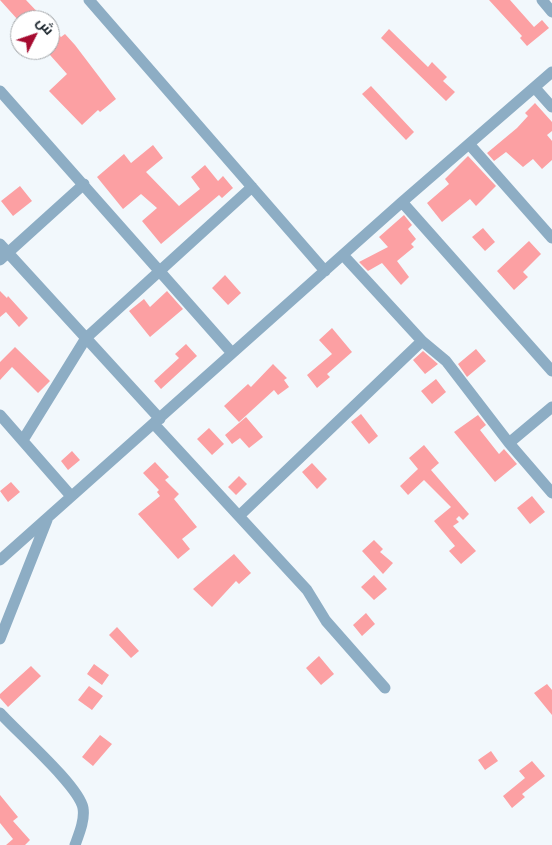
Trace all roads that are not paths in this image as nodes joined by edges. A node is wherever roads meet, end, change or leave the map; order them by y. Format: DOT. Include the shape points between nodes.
graph roads {
  1 [pos="542,0"];
  2 [pos="95,2"];
  3 [pos="552,12"];
  4 [pos="552,72"];
  5 [pos="535,88"];
  6 [pos="1,93"];
  7 [pos="552,107"];
  8 [pos="469,144"];
  9 [pos="84,184"];
  10 [pos="252,187"];
  11 [pos="402,202"];
  12 [pos="552,238"];
  13 [pos="0,244"];
  14 [pos="343,255"];
  15 [pos="4,256"];
  16 [pos="159,270"];
  17 [pos="326,271"];
  18 [pos="86,338"];
  19 [pos="422,341"];
  20 [pos="232,353"];
  21 [pos="552,371"];
  22 [pos="552,407"];
  23 [pos="0,415"];
  24 [pos="157,421"];
  25 [pos="22,440"];
  26 [pos="509,443"];
  27 [pos="552,493"];
  28 [pos="71,496"];
  29 [pos="49,516"];
  30 [pos="239,516"];
  31 [pos="0,560"];
  32 [pos="0,639"];
  33 [pos="385,688"];
  34 [pos="0,713"];
  35 [pos="75,845"];
  1 -- 3 [label="street"];
  2 -- 10 [label="street"];
  4 -- 5 [label="street"];
  5 -- 7 [label="street"];
  5 -- 8 [label="street"];
  6 -- 9 [label="street"];
  8 -- 11 [label="street"];
  8 -- 12 [label="street"];
  9 -- 15 [label="street"];
  9 -- 16 [label="street"];
  10 -- 16 [label="street"];
  10 -- 17 [label="street"];
  11 -- 14 [label="street"];
  11 -- 21 [label="street"];
  13 -- 15 [label="street"];
  14 -- 17 [label="street"];
  14 -- 19 [label="street"];
  15 -- 18 [label="street"];
  16 -- 18 [label="street"];
  16 -- 20 [label="street"];
  17 -- 20 [label="street"];
  18 -- 24 [label="street"];
  18 -- 25 [label="street"];
  19 -- 26 [label="street" via="446,361"];
  19 -- 30 [label="street"];
  20 -- 24 [label="street"];
  22 -- 26 [label="street"];
  23 -- 25 [label="street"];
  24 -- 28 [label="street"];
  24 -- 30 [label="street"];
  25 -- 28 [label="street"];
  26 -- 27 [label="street"];
  28 -- 29 [label="street"];
  29 -- 31 [label="street"];
  29 -- 32 [label="street"];
  30 -- 33 [label="street" via="307,590 326,621"];
  34 -- 35 [label="street" via="74,789 83,808 82,826"];
}
